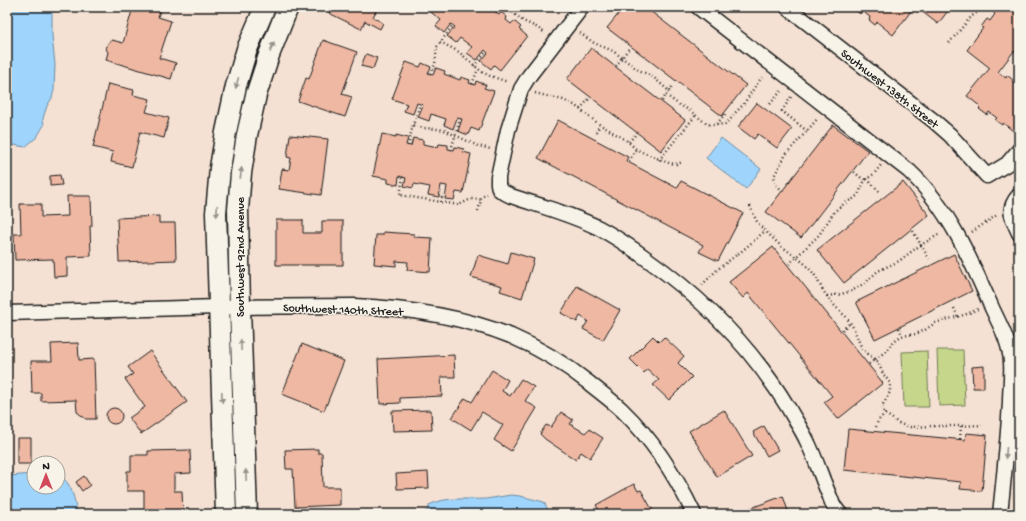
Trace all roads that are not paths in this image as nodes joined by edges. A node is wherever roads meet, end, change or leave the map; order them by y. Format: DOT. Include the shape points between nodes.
graph roads {
  1 [pos="265,7"];
  2 [pos="288,7"];
  3 [pos="582,7"];
  4 [pos="698,7"];
  5 [pos="787,7"];
  6 [pos="1019,150"];
  7 [pos="1019,195"];
  8 [pos="1019,233"];
  9 [pos="219,307"];
  10 [pos="240,308"];
  11 [pos="7,313"];
  12 [pos="1015,368"];
  13 [pos="1014,414"];
  14 [pos="226,514"];
  15 [pos="247,514"];
  16 [pos="694,514"];
  17 [pos="840,514"];
  18 [pos="1000,514"];
  1 -- 9 [label="street, Southwest 92nd Avenue, one-way" via="247,49 236,86 220,168 216,213"];
  10 -- 2 [label="street, Southwest 92nd Avenue, one-way" via="240,173 256,96"];
  3 -- 17 [label="street" via="521,89 499,168 499,189 511,196 600,229 652,262 708,307 743,344 777,390 807,441 833,505"];
  4 -- 12 [label="street" via="904,167 924,186 945,214 974,267"];
  5 -- 6 [label="street, Southwest 138th Street" via="950,134 987,176 1007,164"];
  7 -- 8 [label="street" via="1011,206"];
  9 -- 10 [label="street, Southwest 140th Street"];
  9 -- 11 [label="street, Southwest 140th Street"];
  9 -- 14 [label="street, Southwest 92nd Avenue, one-way"];
  15 -- 10 [label="street, Southwest 92nd Avenue, one-way"];
  10 -- 16 [label="street, Southwest 140th Street" via="360,307 416,311 474,324 525,343 571,369 622,411 667,465"];
  12 -- 13 [label="street"];
  13 -- 18 [label="street, one-way"];
}
